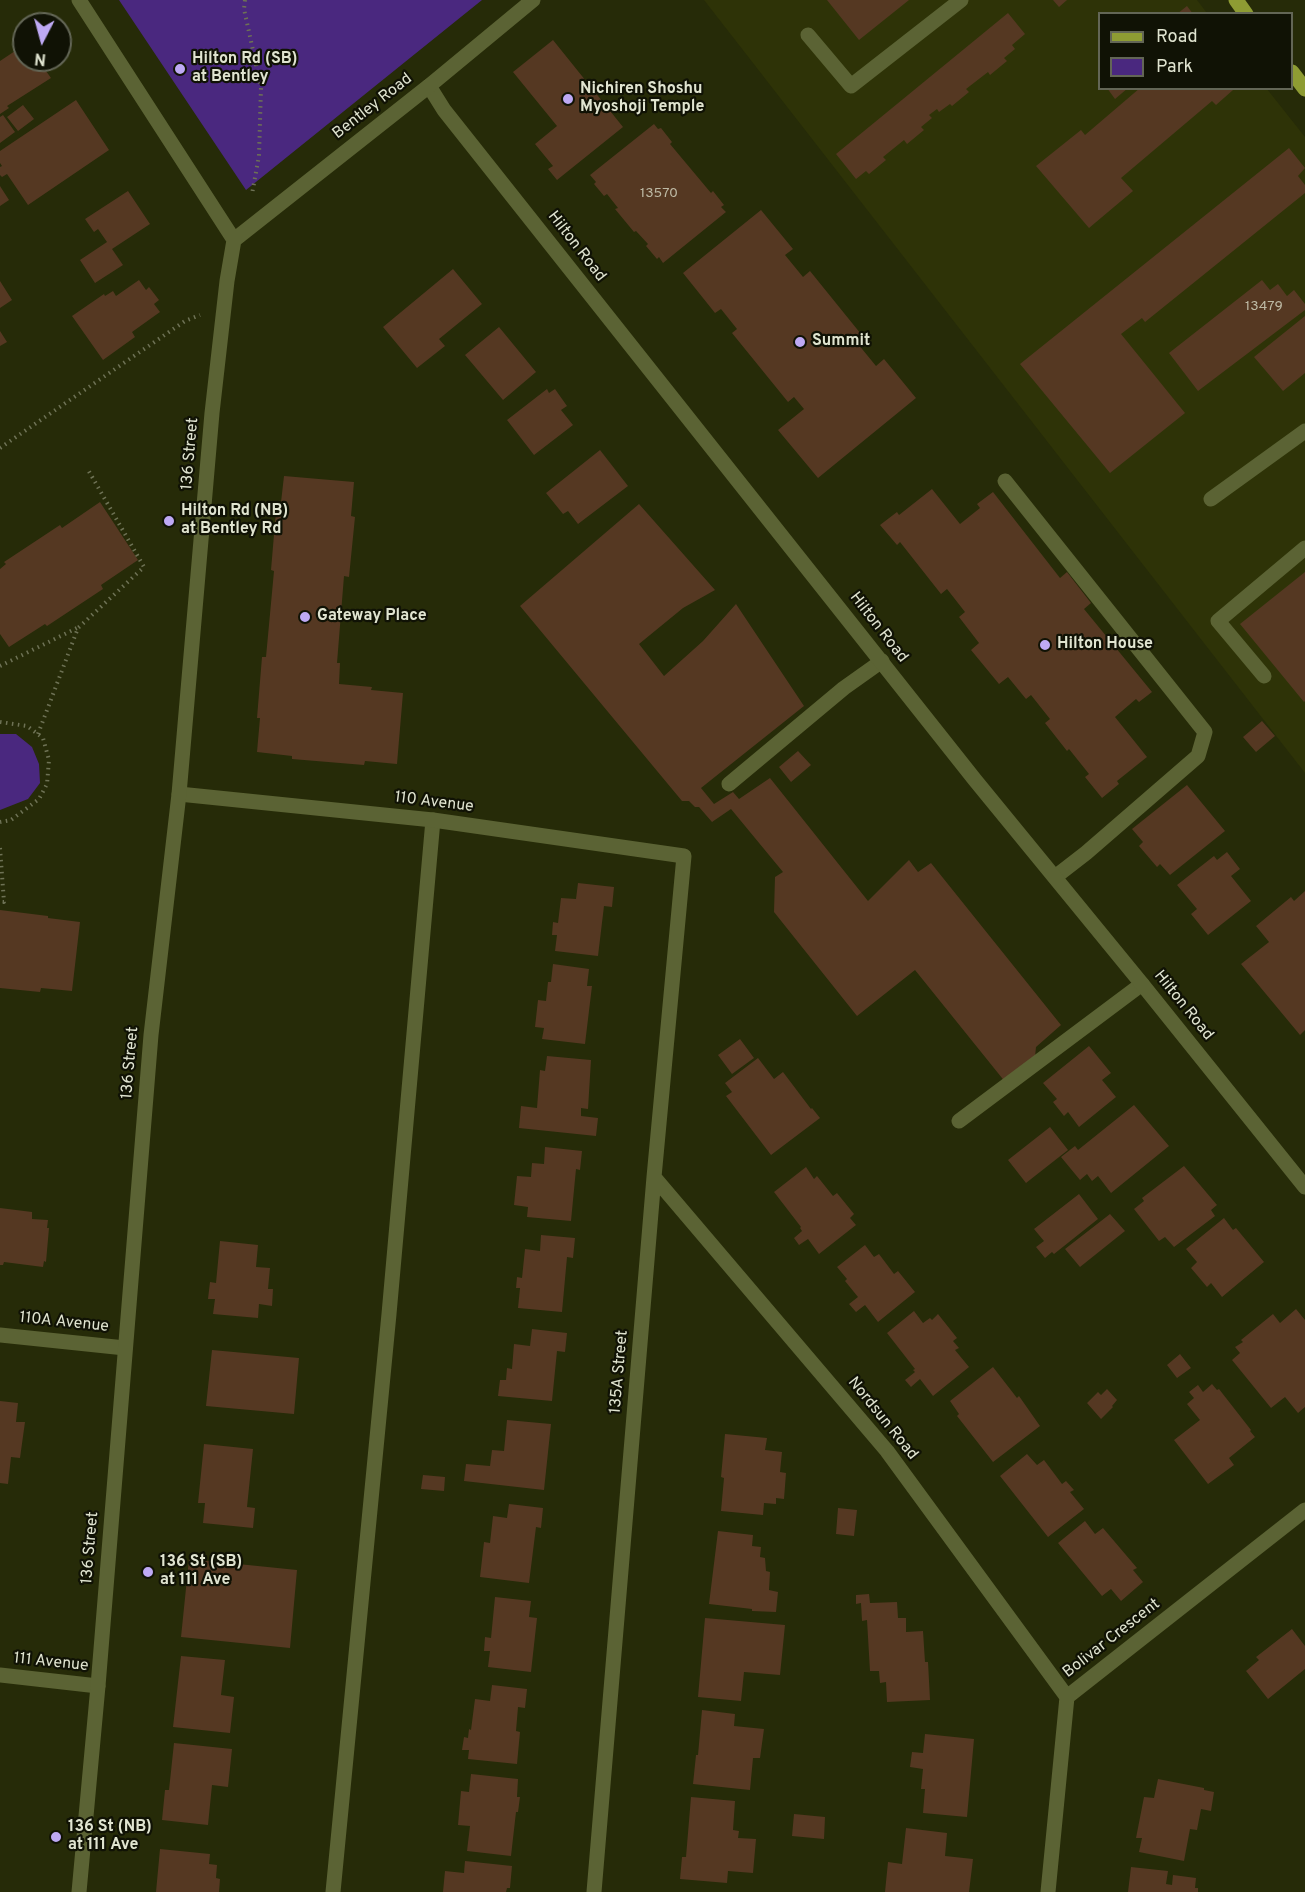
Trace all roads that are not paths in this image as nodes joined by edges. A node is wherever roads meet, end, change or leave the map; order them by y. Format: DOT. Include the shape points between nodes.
graph roads {
  1 [pos="79,0"];
  2 [pos="533,0"];
  3 [pos="961,0"];
  4 [pos="808,35"];
  5 [pos="1293,73"];
  6 [pos="429,87"];
  7 [pos="1305,89"];
  8 [pos="234,240"];
  9 [pos="1305,431"];
  10 [pos="1005,481"];
  11 [pos="1211,499"];
  12 [pos="1305,548"];
  13 [pos="882,661"];
  14 [pos="1264,676"];
  15 [pos="729,784"];
  16 [pos="179,794"];
  17 [pos="433,820"];
  18 [pos="684,856"];
  19 [pos="1055,877"];
  20 [pos="1142,984"];
  21 [pos="959,1121"];
  22 [pos="654,1177"];
  23 [pos="1305,1187"];
  24 [pos="0,1335"];
  25 [pos="125,1348"];
  26 [pos="1305,1510"];
  27 [pos="0,1675"];
  28 [pos="98,1686"];
  29 [pos="1067,1697"];
  30 [pos="79,1892"];
  31 [pos="333,1892"];
  32 [pos="594,1892"];
  33 [pos="1048,1892"];
  1 -- 8 [label="street"];
  2 -- 6 [label="street, Bentley Road"];
  3 -- 4 [label="street" via="851,86"];
  5 -- 7 [label="main road"];
  6 -- 8 [label="street, Bentley Road"];
  6 -- 13 [label="street, Hilton Road"];
  8 -- 16 [label="street, 136 Street" via="212,413"];
  9 -- 11 [label="street"];
  10 -- 19 [label="street" via="1204,732 1198,756"];
  12 -- 14 [label="street" via="1218,621"];
  13 -- 15 [label="street"];
  13 -- 19 [label="street, Hilton Road"];
  16 -- 17 [label="street, 110 Avenue"];
  16 -- 25 [label="street, 136 Street" via="151,1035"];
  17 -- 18 [label="street, 110 Avenue"];
  17 -- 31 [label="street"];
  18 -- 22 [label="street, 135A Street"];
  19 -- 20 [label="street, Hilton Road"];
  20 -- 21 [label="street"];
  20 -- 23 [label="street, Hilton Road"];
  22 -- 29 [label="street, Nordsun Road" via="887,1451"];
  22 -- 32 [label="street, 135A Street"];
  24 -- 25 [label="street, 110A Avenue"];
  25 -- 28 [label="street, 136 Street"];
  26 -- 29 [label="street, Bolivar Crescent"];
  27 -- 28 [label="street, 111 Avenue"];
  28 -- 30 [label="street, 136 Street"];
  29 -- 33 [label="street, Bolivar Crescent"];
}
